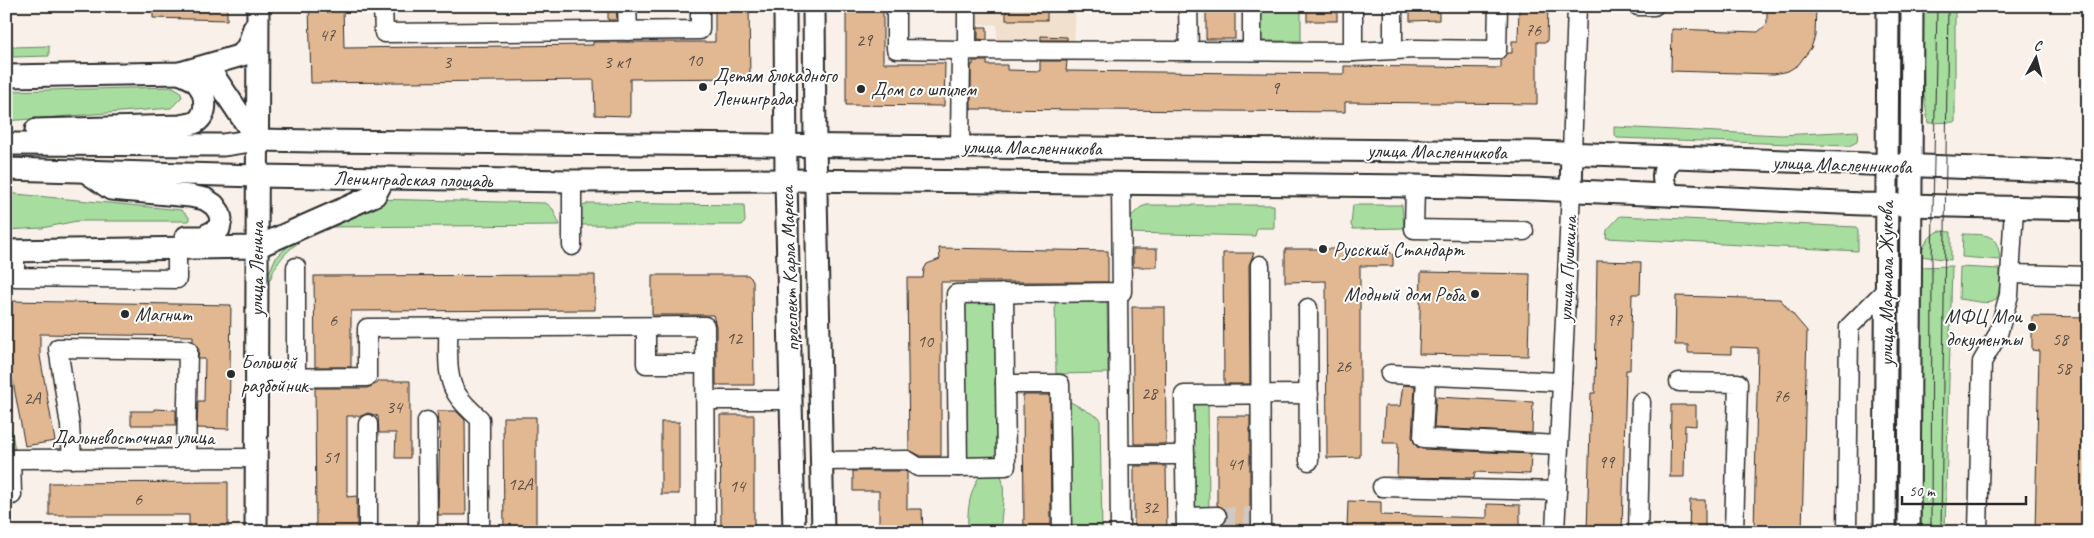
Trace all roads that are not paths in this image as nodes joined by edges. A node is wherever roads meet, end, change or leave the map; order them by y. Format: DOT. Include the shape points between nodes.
graph roads {
  1 [pos="383,6"];
  2 [pos="627,6"];
  3 [pos="700,6"];
  4 [pos="785,6"];
  5 [pos="814,6"];
  6 [pos="896,6"];
  7 [pos="967,6"];
  8 [pos="1188,6"];
  9 [pos="1252,6"];
  10 [pos="1353,6"];
  11 [pos="1393,6"];
  12 [pos="1498,6"];
  13 [pos="1577,6"];
  14 [pos="1638,6"];
  15 [pos="1654,6"];
  16 [pos="1888,6"];
  17 [pos="1912,6"];
  18 [pos="258,11"];
  19 [pos="628,31"];
  20 [pos="1393,49"];
  21 [pos="964,50"];
  22 [pos="1189,51"];
  23 [pos="1252,51"];
  24 [pos="1353,52"];
  25 [pos="188,71"];
  26 [pos="6,76"];
  27 [pos="258,140"];
  28 [pos="10,144"];
  29 [pos="786,145"];
  30 [pos="815,145"];
  31 [pos="960,146"];
  32 [pos="1572,153"];
  33 [pos="1673,157"];
  34 [pos="1887,166"];
  35 [pos="1912,167"];
  36 [pos="8,170"];
  37 [pos="85,171"];
  38 [pos="2088,172"];
  39 [pos="257,176"];
  40 [pos="384,178"];
  41 [pos="786,180"];
  42 [pos="572,181"];
  43 [pos="816,181"];
  44 [pos="1120,184"];
  45 [pos="1415,186"];
  46 [pos="1571,191"];
  47 [pos="1672,195"];
  48 [pos="1887,205"];
  49 [pos="1912,205"];
  50 [pos="2014,208"];
  51 [pos="2088,210"];
  52 [pos="1524,231"];
  53 [pos="572,246"];
  54 [pos="177,248"];
  55 [pos="257,248"];
  56 [pos="54,250"];
  57 [pos="11,251"];
  58 [pos="1260,265"];
  59 [pos="296,267"];
  60 [pos="2012,274"];
  61 [pos="2088,276"];
  62 [pos="1886,290"];
  63 [pos="1118,292"];
  64 [pos="1004,293"];
  65 [pos="1308,308"];
  66 [pos="646,327"];
  67 [pos="448,328"];
  68 [pos="705,364"];
  69 [pos="1390,374"];
  70 [pos="1426,376"];
  71 [pos="256,378"];
  72 [pos="296,378"];
  73 [pos="1562,382"];
  74 [pos="1680,382"];
  75 [pos="1005,384"];
  76 [pos="1260,394"];
  77 [pos="1309,394"];
  78 [pos="706,400"];
  79 [pos="792,400"];
  80 [pos="1640,402"];
  81 [pos="427,421"];
  82 [pos="368,424"];
  83 [pos="1559,444"];
  84 [pos="1185,454"];
  85 [pos="1119,455"];
  86 [pos="186,458"];
  87 [pos="256,458"];
  88 [pos="72,459"];
  89 [pos="822,461"];
  90 [pos="1309,461"];
  91 [pos="958,467"];
  92 [pos="1382,487"];
  93 [pos="1557,491"];
  94 [pos="12,495"];
  95 [pos="1217,516"];
  96 [pos="1259,522"];
  97 [pos="1186,524"];
  98 [pos="256,532"];
  99 [pos="368,532"];
  100 [pos="428,532"];
  101 [pos="480,532"];
  102 [pos="706,532"];
  103 [pos="794,532"];
  104 [pos="823,532"];
  105 [pos="1062,532"];
  106 [pos="1120,532"];
  107 [pos="1555,532"];
  108 [pos="1638,532"];
  109 [pos="1734,532"];
  110 [pos="1847,532"];
  111 [pos="1885,532"];
  112 [pos="1909,532"];
  113 [pos="1978,532"];
  1 -- 19 [label="street" via="384,34"];
  2 -- 19 [label="street"];
  3 -- 19 [label="street" via="700,30"];
  4 -- 29 [label="main road, проспект Карла Маркса"];
  5 -- 30 [label="main road, проспект Карла Маркса"];
  6 -- 21 [label="street" via="896,49"];
  7 -- 21 [label="street"];
  8 -- 22 [label="street"];
  9 -- 23 [label="street"];
  10 -- 24 [label="street"];
  11 -- 20 [label="street"];
  12 -- 20 [label="street" via="1497,50"];
  13 -- 32 [label="street, улица Пушкина"];
  14 -- 15 [label="street"];
  16 -- 34 [label="main road, улица Маршала Жукова"];
  17 -- 35 [label="main road, улица Маршала Жукова"];
  18 -- 25 [label="main road" via="249,44 242,55"];
  18 -- 27 [label="main road, улица Ленина"];
  20 -- 24 [label="street"];
  21 -- 22 [label="street"];
  21 -- 31 [label="street"];
  22 -- 23 [label="street"];
  23 -- 24 [label="street"];
  25 -- 26 [label="main road"];
  25 -- 27 [label="main road" via="214,76"];
  25 -- 28 [label="main road" via="203,90 205,102 204,111 196,122 181,126 36,130"];
  27 -- 28 [label="main road, Ленинградская площадь" via="223,145"];
  27 -- 29 [label="main road, Ленинградская площадь"];
  27 -- 39 [label="main road, улица Ленина"];
  29 -- 30 [label="main road, улица Масленникова"];
  29 -- 41 [label="main road, проспект Карла Маркса"];
  30 -- 31 [label="main road, улица Масленникова"];
  30 -- 43 [label="main road, проспект Карла Маркса"];
  31 -- 32 [label="main road, улица Масленникова"];
  32 -- 33 [label="main road, улица Масленникова"];
  32 -- 46 [label="main road, улица Пушкина"];
  33 -- 34 [label="main road, улица Масленникова"];
  33 -- 47 [label="main road" via="1663,176 1664,185"];
  34 -- 35 [label="main road, улица Масленникова"];
  34 -- 48 [label="main road, улица Маршала Жукова"];
  34 -- 49 [label="main road"];
  35 -- 38 [label="main road, улица Масленникова"];
  35 -- 49 [label="main road, улица Маршала Жукова"];
  36 -- 37 [label="main road, Ленинградская площадь"];
  37 -- 39 [label="main road, Ленинградская площадь"];
  37 -- 56 [label="main road" via="112,189 205,199 219,212 219,229 203,237 75,239"];
  39 -- 40 [label="main road, Ленинградская площадь"];
  39 -- 55 [label="main road, улица Ленина"];
  40 -- 42 [label="main road, Ленинградская площадь"];
  40 -- 55 [label="main road" via="375,195"];
  41 -- 42 [label="main road, Ленинградская площадь"];
  41 -- 43 [label="main road, Ленинградская площадь"];
  41 -- 79 [label="main road, проспект Карла Маркса"];
  42 -- 53 [label="street"];
  43 -- 44 [label="main road, улица Масленникова"];
  43 -- 89 [label="main road, проспект Карла Маркса"];
  44 -- 45 [label="main road, улица Масленникова"];
  44 -- 63 [label="street" via="1122,292"];
  45 -- 46 [label="main road, улица Масленникова"];
  45 -- 52 [label="street" via="1414,229"];
  46 -- 47 [label="main road, улица Масленникова"];
  46 -- 73 [label="street, улица Пушкина"];
  47 -- 48 [label="main road, улица Масленникова"];
  48 -- 49 [label="main road, улица Масленникова"];
  48 -- 62 [label="main road, улица Маршала Жукова"];
  49 -- 50 [label="main road, улица Масленникова"];
  49 -- 112 [label="main road, улица Маршала Жукова"];
  50 -- 51 [label="main road, улица Масленникова"];
  50 -- 60 [label="street"];
  54 -- 55 [label="main road"];
  54 -- 56 [label="main road"];
  54 -- 57 [label="street" via="177,279 15,277"];
  55 -- 71 [label="main road, улица Ленина"];
  56 -- 57 [label="main road"];
  58 -- 76 [label="street"];
  59 -- 72 [label="street"];
  60 -- 61 [label="street"];
  60 -- 113 [label="street" via="2006,312 1982,362"];
  62 -- 110 [label="street" via="1849,327"];
  62 -- 111 [label="main road, улица Маршала Жукова"];
  63 -- 64 [label="street"];
  63 -- 85 [label="street"];
  64 -- 75 [label="street"];
  64 -- 91 [label="street" via="956,294"];
  65 -- 77 [label="street"];
  66 -- 67 [label="street"];
  66 -- 68 [label="street" via="646,364"];
  66 -- 68 [label="street" via="705,326"];
  67 -- 72 [label="street" via="367,328 367,377"];
  67 -- 101 [label="street" via="450,376 454,391 480,419"];
  68 -- 78 [label="street"];
  69 -- 70 [label="street"];
  70 -- 73 [label="street"];
  70 -- 83 [label="street" via="1423,438"];
  71 -- 72 [label="street"];
  71 -- 87 [label="main road, улица Ленина"];
  73 -- 83 [label="street, улица Пушкина"];
  74 -- 109 [label="street" via="1738,383"];
  75 -- 91 [label="street" via="1006,466"];
  75 -- 105 [label="street" via="1060,384"];
  76 -- 77 [label="street"];
  76 -- 84 [label="street" via="1184,395"];
  76 -- 96 [label="street"];
  77 -- 90 [label="street"];
  78 -- 79 [label="street"];
  78 -- 102 [label="street"];
  79 -- 103 [label="main road, проспект Карла Маркса"];
  80 -- 108 [label="street"];
  81 -- 100 [label="street"];
  82 -- 99 [label="street"];
  83 -- 93 [label="street, улица Пушкина"];
  84 -- 85 [label="street"];
  84 -- 97 [label="street"];
  85 -- 106 [label="street"];
  86 -- 87 [label="street, Дальневосточная улица"];
  86 -- 88 [label="street, Дальневосточная улица"];
  86 -- 88 [label="street" via="188,350 58,348"];
  87 -- 98 [label="main road, улица Ленина"];
  88 -- 94 [label="street, Дальневосточная улица" via="11,459"];
  89 -- 91 [label="street" via="907,460 918,467"];
  89 -- 104 [label="main road, проспект Карла Маркса"];
  92 -- 93 [label="street"];
  93 -- 107 [label="street, улица Пушкина"];
  95 -- 97 [label="street"];
}
